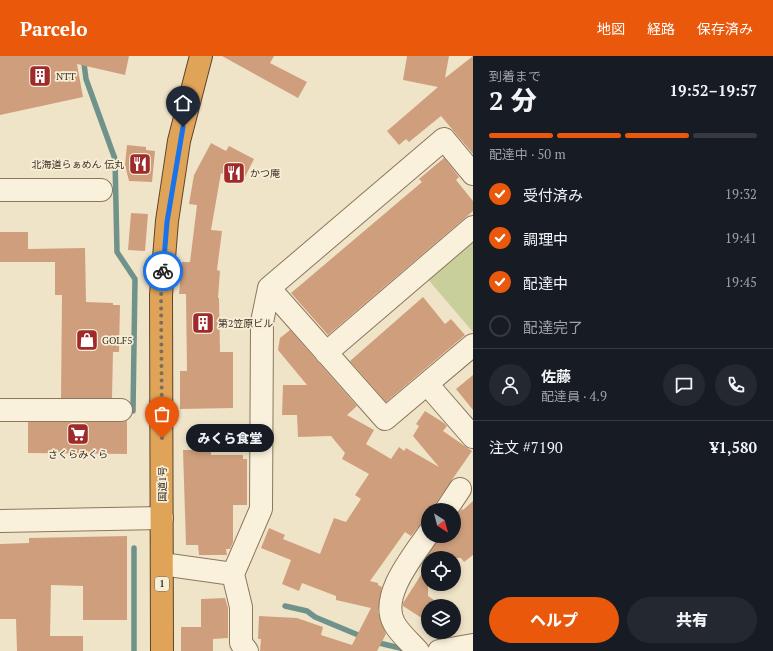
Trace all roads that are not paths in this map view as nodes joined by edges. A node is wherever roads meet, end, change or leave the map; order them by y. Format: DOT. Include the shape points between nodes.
graph roads {
  1 [pos="201,56"];
  2 [pos="473,174"];
  3 [pos="0,190"];
  4 [pos="101,190"];
  5 [pos="473,227"];
  6 [pos="269,288"];
  7 [pos="473,345"];
  8 [pos="326,353"];
  9 [pos="427,384"];
  10 [pos="0,410"];
  11 [pos="121,410"];
  12 [pos="473,437"];
  13 [pos="460,489"];
  14 [pos="451,503"];
  15 [pos="162,518"];
  16 [pos="0,521"];
  17 [pos="422,543"];
  18 [pos="162,564"];
  19 [pos="233,574"];
  20 [pos="473,645"];
  21 [pos="242,648"];
  22 [pos="162,651"];
  23 [pos="418,651"];
  24 [pos="439,651"];
  1 -- 15 [label="highway, 国道1号 / 1" via="179,141 167,222 161,296"];
  2 -- 6 [label="street" via="444,139"];
  3 -- 4 [label="street"];
  5 -- 8 [label="street"];
  6 -- 8 [label="street"];
  6 -- 19 [label="street" via="262,322 261,509"];
  7 -- 9 [label="street"];
  8 -- 9 [label="street" via="384,419"];
  9 -- 12 [label="street"];
  10 -- 11 [label="street"];
  13 -- 14 [label="street"];
  15 -- 16 [label="street"];
  15 -- 18 [label="highway, 国道1号 / 1"];
  17 -- 23 [label="street" via="400,574 390,603 393,622"];
  18 -- 19 [label="street"];
  18 -- 22 [label="highway, 国道1号 / 1"];
  19 -- 21 [label="street" via="241,607"];
  20 -- 24 [label="street"];
}
